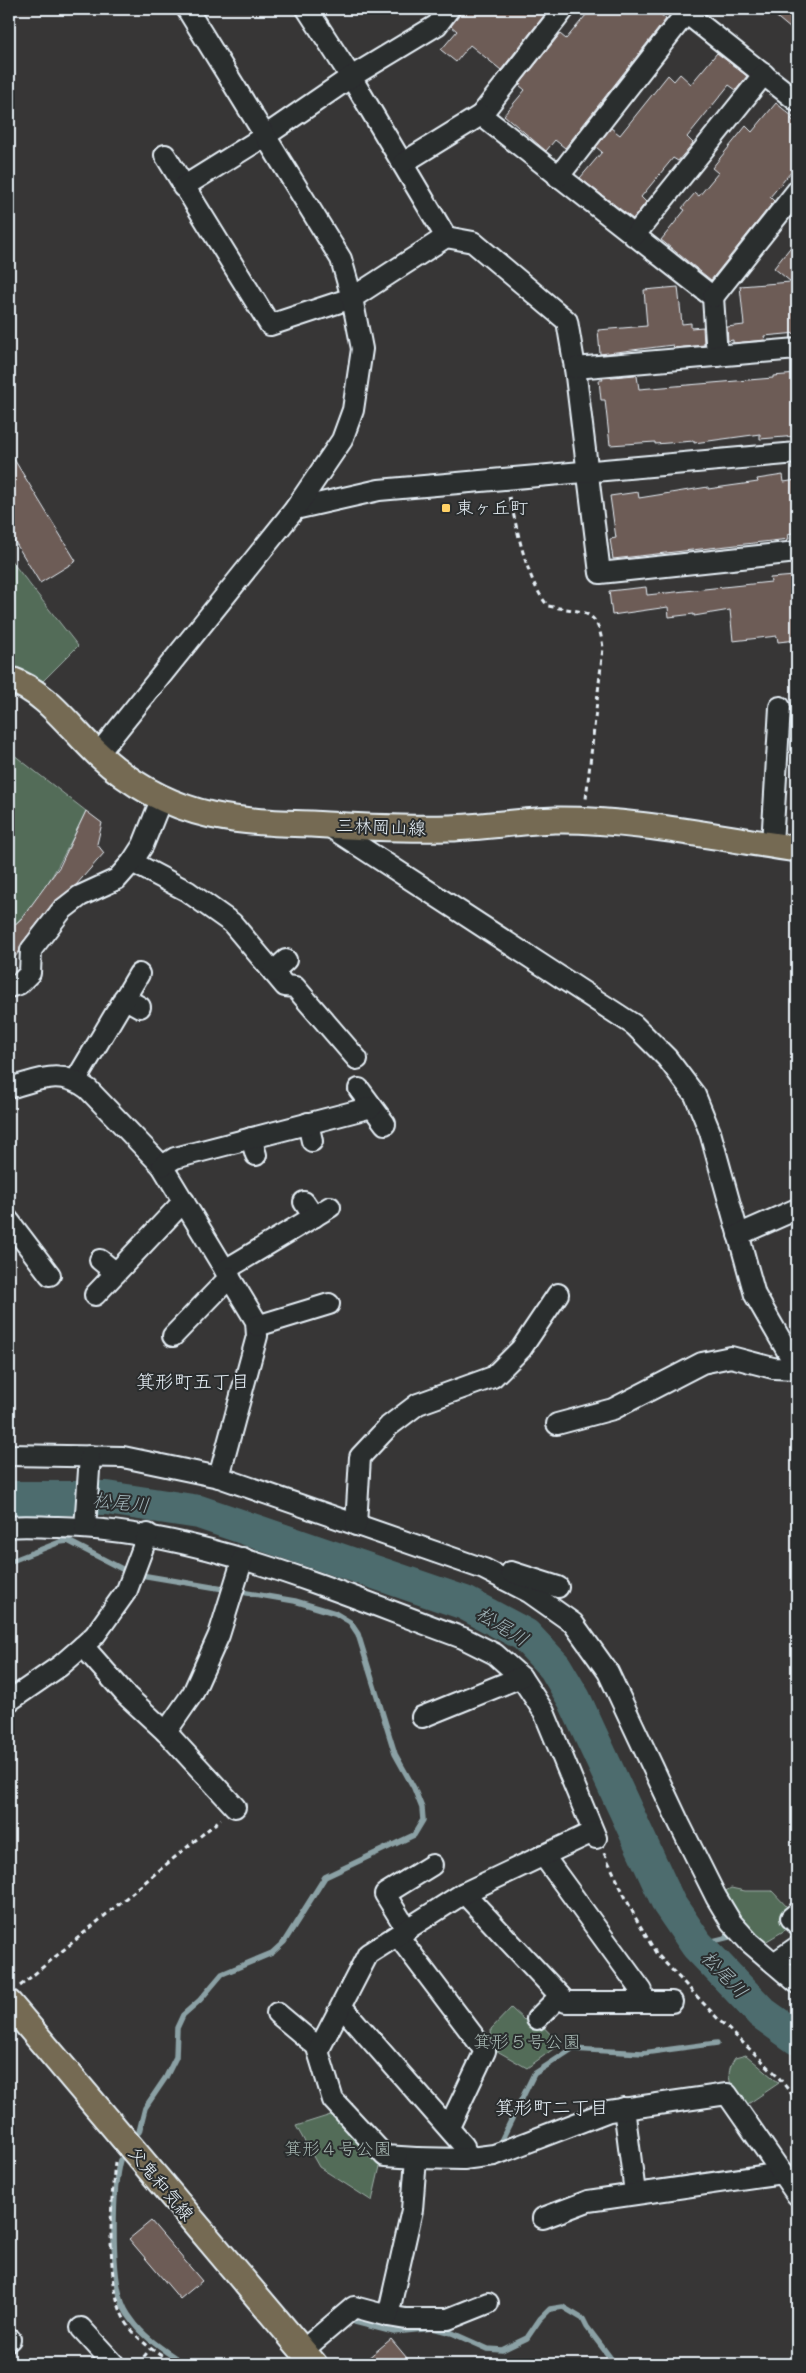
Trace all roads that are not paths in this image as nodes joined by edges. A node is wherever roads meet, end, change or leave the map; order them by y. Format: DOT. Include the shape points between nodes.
graph roads {
  1 [pos="187,9"];
  2 [pos="307,9"];
  3 [pos="449,9"];
  4 [pos="564,9"];
  5 [pos="684,11"];
  6 [pos="764,74"];
  7 [pos="351,77"];
  8 [pos="797,101"];
  9 [pos="481,115"];
  10 [pos="265,136"];
  11 [pos="165,155"];
  12 [pos="403,163"];
  13 [pos="558,177"];
  14 [pos="183,186"];
  15 [pos="797,190"];
  16 [pos="634,236"];
  17 [pos="446,237"];
  18 [pos="713,296"];
  19 [pos="352,298"];
  20 [pos="797,349"];
  21 [pos="718,356"];
  22 [pos="575,368"];
  23 [pos="797,453"];
  24 [pos="587,473"];
  25 [pos="295,509"];
  26 [pos="797,552"];
  27 [pos="9,679"];
  28 [pos="780,707"];
  29 [pos="98,754"];
  30 [pos="161,800"];
  31 [pos="327,825"];
  32 [pos="772,845"];
  33 [pos="797,849"];
  34 [pos="132,862"];
  35 [pos="138,974"];
  36 [pos="9,988"];
  37 [pos="357,1059"];
  38 [pos="76,1080"];
  39 [pos="9,1088"];
  40 [pos="359,1089"];
  41 [pos="372,1107"];
  42 [pos="385,1124"];
  43 [pos="162,1166"];
  44 [pos="184,1201"];
  45 [pos="316,1209"];
  46 [pos="797,1210"];
  47 [pos="9,1222"];
  48 [pos="738,1235"];
  49 [pos="100,1260"];
  50 [pos="116,1273"];
  51 [pos="227,1274"];
  52 [pos="50,1275"];
  53 [pos="558,1294"];
  54 [pos="95,1295"];
  55 [pos="329,1304"];
  56 [pos="257,1326"];
  57 [pos="173,1336"];
  58 [pos="797,1368"];
  59 [pos="557,1424"];
  60 [pos="9,1455"];
  61 [pos="90,1459"];
  62 [pos="219,1477"];
  63 [pos="85,1525"];
  64 [pos="356,1525"];
  65 [pos="9,1527"];
  66 [pos="148,1534"];
  67 [pos="243,1558"];
  68 [pos="484,1569"];
  69 [pos="558,1587"];
  70 [pos="83,1646"];
  71 [pos="521,1677"];
  72 [pos="9,1701"];
  73 [pos="422,1717"];
  74 [pos="166,1732"];
  75 [pos="234,1807"];
  76 [pos="544,1855"];
  77 [pos="432,1865"];
  78 [pos="464,1893"];
  79 [pos="797,1913"];
  80 [pos="797,1924"];
  81 [pos="403,1933"];
  82 [pos="797,1947"];
  83 [pos="774,1963"];
  84 [pos="797,1983"];
  85 [pos="12,1996"];
  86 [pos="560,1996"];
  87 [pos="642,2002"];
  88 [pos="672,2002"];
  89 [pos="342,2007"];
  90 [pos="277,2013"];
  91 [pos="536,2019"];
  92 [pos="320,2049"];
  93 [pos="624,2108"];
  94 [pos="449,2126"];
  95 [pos="416,2158"];
  96 [pos="463,2159"];
  97 [pos="782,2174"];
  98 [pos="635,2194"];
  99 [pos="797,2195"];
  100 [pos="543,2218"];
  101 [pos="488,2303"];
  102 [pos="388,2316"];
  103 [pos="81,2328"];
  104 [pos="308,2358"];
  105 [pos="103,2361"];
  1 -- 10 [label="street"];
  2 -- 7 [label="street"];
  3 -- 7 [label="street" via="437,25"];
  4 -- 9 [label="street"];
  5 -- 6 [label="street"];
  5 -- 13 [label="street"];
  6 -- 8 [label="street"];
  6 -- 16 [label="street"];
  7 -- 10 [label="street"];
  7 -- 12 [label="street"];
  9 -- 12 [label="street"];
  9 -- 13 [label="street"];
  10 -- 14 [label="street"];
  10 -- 19 [label="street" via="341,259"];
  11 -- 14 [label="street"];
  12 -- 17 [label="street"];
  13 -- 16 [label="street"];
  14 -- 19 [label="street" via="270,325"];
  15 -- 18 [label="street"];
  16 -- 18 [label="street"];
  17 -- 19 [label="street"];
  17 -- 22 [label="street" via="473,242 567,321"];
  18 -- 21 [label="street"];
  19 -- 25 [label="street" via="362,349 353,410 342,440"];
  20 -- 21 [label="street"];
  21 -- 22 [label="street"];
  22 -- 24 [label="street"];
  23 -- 24 [label="street"];
  24 -- 25 [label="street" via="379,490"];
  24 -- 26 [label="street" via="600,573"];
  25 -- 29 [label="street"];
  27 -- 29 [label="main road, 三林岡山線" via="58,711"];
  28 -- 32 [label="street"];
  29 -- 30 [label="main road, 三林岡山線" via="141,789"];
  30 -- 31 [label="main road, 三林岡山線" via="212,815"];
  30 -- 34 [label="street" via="143,845"];
  31 -- 32 [label="main road, 三林岡山線" via="451,828 554,820 603,821"];
  31 -- 48 [label="street" via="634,1025 668,1058 695,1095 710,1132"];
  32 -- 33 [label="main road, 三林岡山線"];
  34 -- 36 [label="street" via="117,879 80,896 62,910 31,950 30,973 19,984"];
  34 -- 37 [label="street" via="222,905 232,923 295,987"];
  35 -- 38 [label="street" via="132,1003"];
  38 -- 39 [label="street" via="47,1077"];
  38 -- 43 [label="street"];
  40 -- 41 [label="street"];
  41 -- 42 [label="street"];
  41 -- 43 [label="street" via="310,1132 254,1147 175,1158"];
  43 -- 44 [label="street"];
  44 -- 50 [label="street"];
  44 -- 51 [label="street"];
  45 -- 51 [label="street"];
  46 -- 48 [label="street"];
  47 -- 52 [label="street"];
  48 -- 58 [label="street" via="755,1295"];
  49 -- 50 [label="street"];
  50 -- 54 [label="street"];
  51 -- 56 [label="street"];
  51 -- 57 [label="street"];
  53 -- 64 [label="street" via="521,1349 493,1377 418,1404 389,1426 360,1456"];
  55 -- 56 [label="street"];
  56 -- 62 [label="street"];
  58 -- 59 [label="street" via="772,1368 731,1357 702,1362 613,1409"];
  60 -- 61 [label="street"];
  61 -- 62 [label="street" via="123,1457"];
  61 -- 63 [label="street"];
  62 -- 64 [label="street"];
  63 -- 65 [label="street"];
  63 -- 66 [label="street"];
  64 -- 68 [label="street"];
  66 -- 67 [label="street"];
  66 -- 70 [label="street" via="127,1590 95,1635"];
  67 -- 71 [label="street" via="463,1638 495,1654"];
  67 -- 74 [label="street" via="219,1635 193,1693"];
  68 -- 69 [label="street" via="510,1572"];
  68 -- 83 [label="street" via="529,1592 573,1623 608,1672 716,1897 731,1922"];
  70 -- 72 [label="street"];
  70 -- 74 [label="street" via="127,1696"];
  71 -- 73 [label="street"];
  71 -- 76 [label="street" via="544,1712 595,1835"];
  74 -- 75 [label="street"];
  76 -- 78 [label="street"];
  76 -- 87 [label="street" via="642,1990"];
  77 -- 81 [label="street" via="385,1894"];
  78 -- 81 [label="street"];
  78 -- 86 [label="street"];
  79 -- 80 [label="street" via="791,1918"];
  81 -- 89 [label="street" via="368,1954"];
  81 -- 94 [label="street" via="485,2051"];
  82 -- 83 [label="street"];
  83 -- 84 [label="street"];
  85 -- 104 [label="main road, 父鬼和気線" via="122,2137"];
  86 -- 87 [label="street" via="566,2002"];
  86 -- 91 [label="street"];
  87 -- 88 [label="street"];
  89 -- 92 [label="street"];
  89 -- 94 [label="street"];
  90 -- 92 [label="street"];
  92 -- 95 [label="street" via="334,2100 385,2156"];
  93 -- 96 [label="street" via="494,2155"];
  93 -- 97 [label="street" via="727,2094"];
  93 -- 98 [label="street"];
  94 -- 96 [label="street" via="464,2146"];
  95 -- 96 [label="street"];
  95 -- 102 [label="street" via="412,2210"];
  97 -- 98 [label="street"];
  97 -- 99 [label="street"];
  98 -- 100 [label="street" via="588,2201"];
  101 -- 102 [label="street" via="448,2319"];
  102 -- 104 [label="street" via="354,2307"];
  103 -- 105 [label="street"];
}
